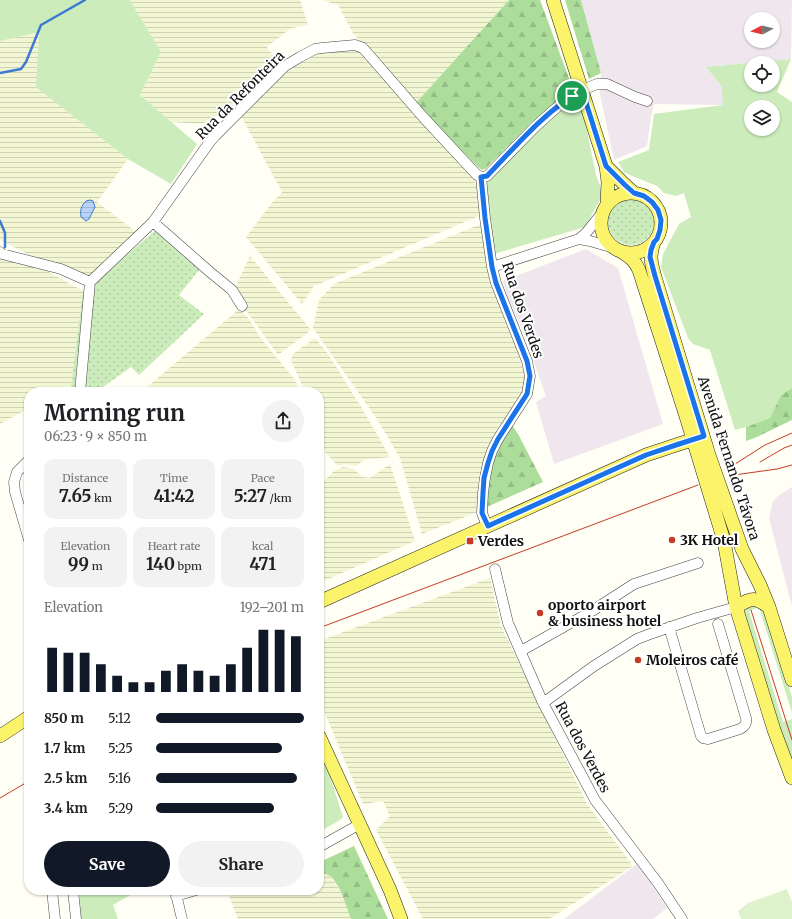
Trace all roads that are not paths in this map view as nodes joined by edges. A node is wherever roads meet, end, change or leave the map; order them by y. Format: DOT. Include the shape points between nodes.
graph roads {
  1 [pos="553,0"];
  2 [pos="582,90"];
  3 [pos="647,101"];
  4 [pos="606,166"];
  5 [pos="481,177"];
  6 [pos="634,193"];
  7 [pos="605,208"];
  8 [pos="153,222"];
  9 [pos="580,239"];
  10 [pos="654,242"];
  11 [pos="618,250"];
  12 [pos="0,252"];
  13 [pos="492,267"];
  14 [pos="90,282"];
  15 [pos="242,306"];
  16 [pos="80,387"];
  17 [pos="698,438"];
  18 [pos="24,465"];
  19 [pos="24,522"];
  20 [pos="488,526"];
  21 [pos="698,563"];
  22 [pos="495,569"];
  23 [pos="324,600"];
  24 [pos="736,607"];
  25 [pos="769,607"];
  26 [pos="718,624"];
  27 [pos="670,627"];
  28 [pos="521,651"];
  29 [pos="792,680"];
  30 [pos="544,703"];
  31 [pos="24,720"];
  32 [pos="0,736"];
  33 [pos="324,747"];
  34 [pos="792,778"];
  35 [pos="360,824"];
  36 [pos="324,844"];
  37 [pos="390,890"];
  38 [pos="53,895"];
  39 [pos="74,895"];
  40 [pos="176,895"];
  41 [pos="181,918"];
  42 [pos="55,919"];
  43 [pos="76,919"];
  44 [pos="401,919"];
  45 [pos="407,919"];
  46 [pos="682,919"];
  1 -- 2 [label="main road"];
  2 -- 3 [label="street" via="597,84 607,84"];
  2 -- 4 [label="main road"];
  2 -- 5 [label="street" via="564,101 487,176"];
  4 -- 6 [label="main road"];
  4 -- 7 [label="main road" via="608,182"];
  5 -- 8 [label="street, Rua da Refonteira" via="423,117 363,48 355,45 322,48 285,66 215,136"];
  5 -- 13 [label="street, Rua dos Verdes"];
  6 -- 7 [label="main road" via="615,197"];
  6 -- 10 [label="main road" via="644,196 658,210 660,230"];
  7 -- 9 [label="street"];
  7 -- 11 [label="main road" via="601,223 602,232 606,241"];
  8 -- 14 [label="street, Rua da Refonteira"];
  8 -- 15 [label="street" via="232,290"];
  9 -- 11 [label="street"];
  9 -- 13 [label="street"];
  10 -- 11 [label="main road" via="642,252 632,254"];
  10 -- 17 [label="main road, Avenida Fernando Távora" via="650,257"];
  11 -- 17 [label="main road, Avenida Fernando Távora" via="636,263 639,270 669,363"];
  12 -- 14 [label="street" via="61,269"];
  13 -- 20 [label="street, Rua dos Verdes" via="527,361 530,376 527,394 498,439 488,463 484,478 482,513"];
  14 -- 16 [label="street"];
  17 -- 20 [label="main road" via="646,455"];
  17 -- 24 [label="main road, Avenida Fernando Távora" via="724,541"];
  17 -- 25 [label="main road, Avenida Fernando Távora" via="709,455 740,543"];
  18 -- 19 [label="street" via="17,472 14,482"];
  20 -- 23 [label="main road"];
  21 -- 28 [label="street" via="634,584 592,612"];
  22 -- 28 [label="street, Rua dos Verdes" via="508,623"];
  24 -- 25 [label="main road" via="754,599"];
  24 -- 27 [label="street"];
  24 -- 34 [label="main road, Avenida Fernando Távora" via="774,730"];
  25 -- 29 [label="main road, Avenida Fernando Távora"];
  26 -- 27 [label="street" via="747,723 740,729 708,739 701,736"];
  27 -- 30 [label="street" via="637,639 594,666"];
  28 -- 30 [label="street, Rua dos Verdes"];
  30 -- 46 [label="street, Rua dos Verdes" via="595,800"];
  31 -- 32 [label="main road"];
  33 -- 35 [label="main road"];
  35 -- 36 [label="street"];
  35 -- 37 [label="main road"];
  37 -- 44 [label="main road"];
  37 -- 45 [label="main road"];
  38 -- 42 [label="street"];
  39 -- 43 [label="street"];
  40 -- 41 [label="street"];
}
